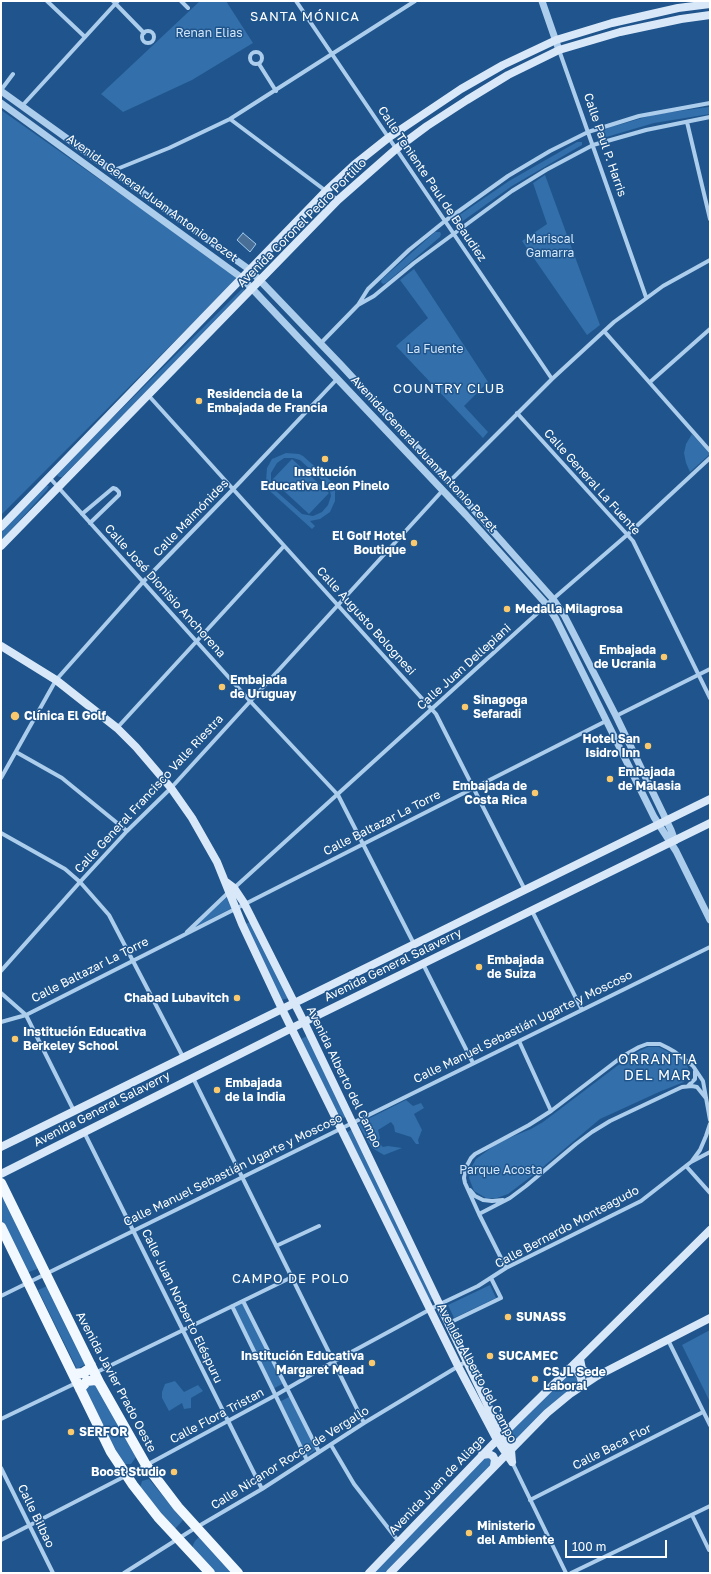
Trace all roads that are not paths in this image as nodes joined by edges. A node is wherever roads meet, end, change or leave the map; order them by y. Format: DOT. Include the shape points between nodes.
graph roads {
  1 [pos="47,1"];
  2 [pos="181,1"];
  3 [pos="296,1"];
  4 [pos="416,1"];
  5 [pos="542,1"];
  6 [pos="115,2"];
  7 [pos="710,4"];
  8 [pos="188,8"];
  9 [pos="710,15"];
  10 [pos="144,32"];
  11 [pos="85,37"];
  12 [pos="556,40"];
  13 [pos="559,50"];
  14 [pos="332,54"];
  15 [pos="260,64"];
  16 [pos="13,74"];
  17 [pos="1,90"];
  18 [pos="276,91"];
  19 [pos="1,103"];
  20 [pos="710,104"];
  21 [pos="22,106"];
  22 [pos="710,117"];
  23 [pos="230,119"];
  24 [pos="687,122"];
  25 [pos="588,132"];
  26 [pos="388,138"];
  27 [pos="593,145"];
  28 [pos="396,149"];
  29 [pos="112,171"];
  30 [pos="326,191"];
  31 [pos="338,200"];
  32 [pos="710,219"];
  33 [pos="445,221"];
  34 [pos="453,233"];
  35 [pos="710,260"];
  36 [pos="250,270"];
  37 [pos="242,278"];
  38 [pos="378,278"];
  39 [pos="260,280"];
  40 [pos="252,288"];
  41 [pos="384,288"];
  42 [pos="646,297"];
  43 [pos="358,305"];
  44 [pos="710,329"];
  45 [pos="604,331"];
  46 [pos="320,344"];
  47 [pos="338,378"];
  48 [pos="552,379"];
  49 [pos="650,382"];
  50 [pos="149,396"];
  51 [pos="518,413"];
  52 [pos="710,451"];
  53 [pos="710,458"];
  54 [pos="49,477"];
  55 [pos="449,482"];
  56 [pos="58,488"];
  57 [pos="233,489"];
  58 [pos="443,490"];
  59 [pos="82,514"];
  60 [pos="90,523"];
  61 [pos="1,527"];
  62 [pos="627,535"];
  63 [pos="1,546"];
  64 [pos="284,546"];
  65 [pos="143,582"];
  66 [pos="553,599"];
  67 [pos="338,605"];
  68 [pos="547,605"];
  69 [pos="197,641"];
  70 [pos="1,646"];
  71 [pos="710,669"];
  72 [pos="699,675"];
  73 [pos="56,680"];
  74 [pos="710,698"];
  75 [pos="250,702"];
  76 [pos="433,709"];
  77 [pos="616,716"];
  78 [pos="606,721"];
  79 [pos="117,728"];
  80 [pos="16,752"];
  81 [pos="1,778"];
  82 [pos="171,788"];
  83 [pos="474,788"];
  84 [pos="338,795"];
  85 [pos="710,799"];
  86 [pos="666,820"];
  87 [pos="710,823"];
  88 [pos="658,824"];
  89 [pos="127,832"];
  90 [pos="1,833"];
  91 [pos="673,842"];
  92 [pos="363,844"];
  93 [pos="80,882"];
  94 [pos="231,890"];
  95 [pos="525,890"];
  96 [pos="244,903"];
  97 [pos="235,908"];
  98 [pos="532,910"];
  99 [pos="710,920"];
  100 [pos="187,932"];
  101 [pos="414,944"];
  102 [pos="710,947"];
  103 [pos="132,960"];
  104 [pos="423,964"];
  105 [pos="1,971"];
  106 [pos="1,993"];
  107 [pos="295,1002"];
  108 [pos="282,1009"];
  109 [pos="582,1010"];
  110 [pos="26,1014"];
  111 [pos="1,1022"];
  112 [pos="304,1022"];
  113 [pos="292,1028"];
  114 [pos="519,1041"];
  115 [pos="183,1057"];
  116 [pos="473,1063"];
  117 [pos="693,1066"];
  118 [pos="193,1078"];
  119 [pos="687,1086"];
  120 [pos="707,1101"];
  121 [pos="74,1111"];
  122 [pos="551,1111"];
  123 [pos="710,1120"];
  124 [pos="353,1122"];
  125 [pos="710,1124"];
  126 [pos="341,1128"];
  127 [pos="84,1132"];
  128 [pos="1,1147"];
  129 [pos="710,1152"];
  130 [pos="692,1162"];
  131 [pos="686,1166"];
  132 [pos="1,1174"];
  133 [pos="242,1177"];
  134 [pos="1,1183"];
  135 [pos="465,1183"];
  136 [pos="710,1192"];
  137 [pos="510,1198"];
  138 [pos="479,1214"];
  139 [pos="319,1226"];
  140 [pos="1,1227"];
  141 [pos="133,1230"];
  142 [pos="710,1230"];
  143 [pos="276,1246"];
  144 [pos="506,1268"];
  145 [pos="46,1273"];
  146 [pos="292,1277"];
  147 [pos="491,1278"];
  148 [pos="28,1282"];
  149 [pos="1,1296"];
  150 [pos="243,1301"];
  151 [pos="440,1304"];
  152 [pos="232,1306"];
  153 [pos="430,1310"];
  154 [pos="710,1318"];
  155 [pos="449,1323"];
  156 [pos="183,1330"];
  157 [pos="668,1339"];
  158 [pos="580,1359"];
  159 [pos="467,1361"];
  160 [pos="333,1362"];
  161 [pos="458,1366"];
  162 [pos="569,1369"];
  163 [pos="95,1373"];
  164 [pos="597,1376"];
  165 [pos="77,1381"];
  166 [pos="583,1385"];
  167 [pos="287,1388"];
  168 [pos="276,1395"];
  169 [pos="703,1412"];
  170 [pos="1,1419"];
  171 [pos="228,1421"];
  172 [pos="364,1423"];
  173 [pos="710,1425"];
  174 [pos="499,1438"];
  175 [pos="331,1445"];
  176 [pos="318,1452"];
  177 [pos="509,1452"];
  178 [pos="482,1455"];
  179 [pos="307,1460"];
  180 [pos="512,1462"];
  181 [pos="146,1465"];
  182 [pos="494,1466"];
  183 [pos="1,1468"];
  184 [pos="126,1475"];
  185 [pos="6,1478"];
  186 [pos="1,1480"];
  187 [pos="262,1489"];
  188 [pos="530,1500"];
  189 [pos="710,1506"];
  190 [pos="692,1515"];
  191 [pos="29,1525"];
  192 [pos="196,1527"];
  193 [pos="178,1539"];
  194 [pos="1,1540"];
  195 [pos="399,1542"];
  196 [pos="709,1550"];
  197 [pos="52,1573"];
  198 [pos="124,1573"];
  199 [pos="210,1573"];
  200 [pos="238,1573"];
  201 [pos="369,1573"];
  202 [pos="390,1573"];
  203 [pos="566,1573"];
  204 [pos="571,1573"];
  1 -- 11 [label="street"];
  2 -- 8 [label="street"];
  3 -- 14 [label="street, Calle Teniente Paul de Beaudiez"];
  4 -- 14 [label="street"];
  5 -- 12 [label="street, Calle Paul P. Harris"];
  6 -- 10 [label="street"];
  6 -- 11 [label="street"];
  7 -- 12 [label="main road, Avenida Coronel Pedro Portillo" via="648,15"];
  9 -- 13 [label="main road, Avenida Coronel Pedro Portillo" via="620,32"];
  11 -- 21 [label="street"];
  12 -- 13 [label="street, Calle Paul P. Harris"];
  12 -- 26 [label="main road, Avenida Coronel Pedro Portillo" via="503,65 461,89"];
  13 -- 25 [label="street, Calle Paul P. Harris"];
  13 -- 28 [label="main road, Avenida Coronel Pedro Portillo" via="508,75 427,126"];
  14 -- 18 [label="street"];
  14 -- 26 [label="street, Calle Teniente Paul de Beaudiez"];
  15 -- 18 [label="street"];
  16 -- 17 [label="street"];
  17 -- 21 [label="street, Avenida General Juan Antonio Pezet"];
  18 -- 23 [label="street"];
  19 -- 37 [label="street, Avenida General Juan Antonio Pezet"];
  20 -- 25 [label="street" via="639,116"];
  21 -- 29 [label="street, Avenida General Juan Antonio Pezet"];
  22 -- 24 [label="street"];
  23 -- 29 [label="street"];
  23 -- 30 [label="street"];
  24 -- 27 [label="street"];
  24 -- 32 [label="street"];
  25 -- 27 [label="street, Calle Paul P. Harris"];
  25 -- 33 [label="street" via="508,176"];
  26 -- 28 [label="street, Calle Teniente Paul de Beaudiez"];
  26 -- 30 [label="main road, Avenida Coronel Pedro Portillo"];
  27 -- 34 [label="street" via="512,191"];
  27 -- 42 [label="street, Calle Paul P. Harris"];
  28 -- 31 [label="main road, Avenida Coronel Pedro Portillo"];
  28 -- 33 [label="street, Calle Teniente Paul de Beaudiez"];
  29 -- 36 [label="street, Avenida General Juan Antonio Pezet"];
  30 -- 31 [label="street"];
  30 -- 36 [label="main road, Avenida Coronel Pedro Portillo"];
  31 -- 39 [label="main road, Avenida Coronel Pedro Portillo"];
  33 -- 34 [label="street, Calle Teniente Paul de Beaudiez"];
  33 -- 38 [label="street"];
  34 -- 41 [label="street"];
  34 -- 48 [label="street, Calle Teniente Paul de Beaudiez"];
  35 -- 42 [label="street"];
  36 -- 37 [label="main road, Avenida Coronel Pedro Portillo"];
  36 -- 39 [label="street, Avenida General Juan Antonio Pezet"];
  37 -- 40 [label="street, Avenida General Juan Antonio Pezet"];
  37 -- 54 [label="main road, Avenida Coronel Pedro Portillo"];
  38 -- 41 [label="street" via="378,283"];
  38 -- 43 [label="street"];
  39 -- 40 [label="main road, Avenida Coronel Pedro Portillo"];
  39 -- 46 [label="street, Avenida General Juan Antonio Pezet"];
  40 -- 47 [label="street, Avenida General Juan Antonio Pezet"];
  40 -- 50 [label="main road, Avenida Coronel Pedro Portillo"];
  41 -- 43 [label="street"];
  42 -- 45 [label="street"];
  43 -- 46 [label="street"];
  44 -- 49 [label="street"];
  45 -- 48 [label="street"];
  45 -- 49 [label="street"];
  46 -- 55 [label="street, Avenida General Juan Antonio Pezet"];
  47 -- 57 [label="street, Calle Maimónides"];
  47 -- 58 [label="street, Avenida General Juan Antonio Pezet"];
  48 -- 51 [label="street"];
  49 -- 52 [label="street"];
  50 -- 56 [label="main road, Avenida Coronel Pedro Portillo"];
  50 -- 57 [label="street, Calle Augusto Bolognesi"];
  51 -- 55 [label="street"];
  51 -- 62 [label="street, Calle General La Fuente"];
  53 -- 62 [label="street, Calle Juan Dellepiani"];
  54 -- 56 [label="street, Calle José Dionisio Anchorena"];
  54 -- 61 [label="main road, Avenida Coronel Pedro Portillo"];
  55 -- 66 [label="street, Avenida General Juan Antonio Pezet"];
  56 -- 59 [label="street, Calle José Dionisio Anchorena"];
  56 -- 63 [label="main road, Avenida Coronel Pedro Portillo"];
  57 -- 64 [label="street, Calle Augusto Bolognesi"];
  57 -- 65 [label="street, Calle Maimónides"];
  58 -- 67 [label="street, Calle General Francisco Valle Riestra"];
  58 -- 68 [label="street, Avenida General Juan Antonio Pezet"];
  59 -- 60 [label="street, Calle José Dionisio Anchorena"];
  59 -- 60 [label="street" via="113,488 119,492 119,495"];
  60 -- 65 [label="street, Calle José Dionisio Anchorena"];
  62 -- 66 [label="street, Calle Juan Dellepiani"];
  62 -- 72 [label="street, Calle General La Fuente" via="633,541"];
  64 -- 67 [label="street, Calle Augusto Bolognesi"];
  64 -- 69 [label="street"];
  65 -- 69 [label="street, Calle José Dionisio Anchorena"];
  65 -- 73 [label="street, Calle Maimónides"];
  66 -- 68 [label="street, Calle Juan Dellepiani"];
  66 -- 77 [label="street, Avenida General Juan Antonio Pezet" via="564,615"];
  67 -- 75 [label="street, Calle General Francisco Valle Riestra"];
  67 -- 76 [label="street, Calle Augusto Bolognesi"];
  68 -- 76 [label="street, Calle Juan Dellepiani"];
  68 -- 78 [label="street, Avenida General Juan Antonio Pezet"];
  69 -- 75 [label="street, Calle José Dionisio Anchorena"];
  69 -- 79 [label="street"];
  70 -- 73 [label="main road, Avenida Alberto del Campo"];
  71 -- 72 [label="street"];
  72 -- 74 [label="street, Calle General La Fuente"];
  72 -- 77 [label="street"];
  73 -- 79 [label="main road, Avenida Alberto del Campo"];
  73 -- 80 [label="street, Calle Maimónides"];
  75 -- 82 [label="street, Calle General Francisco Valle Riestra"];
  75 -- 84 [label="street, Calle José Dionisio Anchorena"];
  76 -- 83 [label="street, Calle Augusto Bolognesi"];
  76 -- 84 [label="street, Calle Juan Dellepiani"];
  77 -- 86 [label="street, Avenida General Juan Antonio Pezet"];
  78 -- 83 [label="street, Calle Baltazar La Torre"];
  78 -- 88 [label="street, Avenida General Juan Antonio Pezet"];
  79 -- 82 [label="main road, Avenida Alberto del Campo"];
  80 -- 81 [label="street, Calle Maimónides"];
  80 -- 89 [label="street" via="62,778"];
  82 -- 89 [label="street, Calle General Francisco Valle Riestra"];
  82 -- 94 [label="main road, Avenida Alberto del Campo" via="192,818"];
  83 -- 92 [label="street, Calle Baltazar La Torre"];
  83 -- 95 [label="street, Calle Augusto Bolognesi"];
  84 -- 92 [label="street, Calle José Dionisio Anchorena"];
  84 -- 94 [label="street, Calle Juan Dellepiani"];
  85 -- 86 [label="main road, Avenida General Salaverry"];
  86 -- 88 [label="main road, Avenida General Salaverry"];
  86 -- 91 [label="street, Avenida General Juan Antonio Pezet"];
  87 -- 91 [label="main road, Avenida General Salaverry"];
  88 -- 91 [label="street, Avenida General Juan Antonio Pezet"];
  88 -- 95 [label="main road, Avenida General Salaverry"];
  89 -- 93 [label="street, Calle General Francisco Valle Riestra"];
  90 -- 93 [label="street" via="65,869"];
  91 -- 98 [label="main road, Avenida General Salaverry"];
  91 -- 99 [label="street, Avenida General Juan Antonio Pezet"];
  92 -- 96 [label="street, Calle Baltazar La Torre"];
  92 -- 101 [label="street, Calle José Dionisio Anchorena"];
  93 -- 103 [label="street" via="110,915"];
  93 -- 105 [label="street, Calle General Francisco Valle Riestra"];
  94 -- 96 [label="main road, Avenida Alberto del Campo"];
  94 -- 97 [label="main road, Avenida Alberto del Campo"];
  94 -- 100 [label="street, Calle Baltazar La Torre"];
  95 -- 101 [label="main road, Avenida General Salaverry"];
  96 -- 97 [label="street, Calle Baltazar La Torre"];
  96 -- 107 [label="main road, Avenida Alberto del Campo"];
  97 -- 100 [label="street, Calle Baltazar La Torre"];
  97 -- 108 [label="main road, Avenida Alberto del Campo"];
  98 -- 104 [label="main road, Avenida General Salaverry"];
  98 -- 109 [label="street"];
  100 -- 103 [label="street, Calle Baltazar La Torre"];
  101 -- 107 [label="main road, Avenida General Salaverry"];
  102 -- 109 [label="street, Calle Manuel Sebastián Ugarte y Moscoso"];
  103 -- 110 [label="street, Calle Baltazar La Torre"];
  103 -- 115 [label="street"];
  104 -- 112 [label="main road, Avenida General Salaverry"];
  104 -- 116 [label="street"];
  106 -- 110 [label="street"];
  107 -- 108 [label="main road, Avenida General Salaverry"];
  107 -- 112 [label="main road, Avenida Alberto del Campo"];
  108 -- 113 [label="main road, Avenida Alberto del Campo"];
  108 -- 115 [label="main road, Avenida General Salaverry"];
  109 -- 114 [label="street, Calle Manuel Sebastián Ugarte y Moscoso"];
  110 -- 111 [label="street, Calle Baltazar La Torre"];
  110 -- 121 [label="street"];
  112 -- 113 [label="main road, Avenida General Salaverry"];
  112 -- 124 [label="main road, Avenida Alberto del Campo"];
  113 -- 118 [label="main road, Avenida General Salaverry"];
  113 -- 126 [label="main road, Avenida Alberto del Campo"];
  114 -- 116 [label="street, Calle Manuel Sebastián Ugarte y Moscoso"];
  114 -- 122 [label="street"];
  115 -- 121 [label="main road, Avenida General Salaverry"];
  116 -- 124 [label="street, Calle Manuel Sebastián Ugarte y Moscoso"];
  117 -- 119 [label="street" via="696,1078"];
  117 -- 120 [label="street" via="703,1081"];
  117 -- 122 [label="street" via="660,1044 647,1044 623,1056"];
  118 -- 127 [label="main road, Avenida General Salaverry"];
  118 -- 133 [label="street"];
  119 -- 120 [label="street" via="700,1090"];
  119 -- 137 [label="street" via="667,1093 592,1132"];
  120 -- 123 [label="street"];
  121 -- 128 [label="main road, Avenida General Salaverry"];
  122 -- 135 [label="street" via="475,1154 467,1164"];
  124 -- 126 [label="street, Calle Manuel Sebastián Ugarte y Moscoso"];
  124 -- 151 [label="main road, Avenida Alberto del Campo"];
  125 -- 130 [label="street" via="700,1150"];
  126 -- 133 [label="street, Calle Manuel Sebastián Ugarte y Moscoso"];
  126 -- 153 [label="main road, Avenida Alberto del Campo"];
  127 -- 132 [label="main road, Avenida General Salaverry"];
  127 -- 141 [label="street, Calle Juan Norberto Eléspuru"];
  129 -- 130 [label="street, Calle Bernardo Monteagudo"];
  130 -- 131 [label="street, Calle Bernardo Monteagudo"];
  131 -- 136 [label="street"];
  131 -- 144 [label="street, Calle Bernardo Monteagudo" via="640,1201"];
  133 -- 141 [label="street, Calle Manuel Sebastián Ugarte y Moscoso"];
  133 -- 143 [label="street"];
  134 -- 145 [label="main road, Avenida Javier Prado Oeste"];
  135 -- 137 [label="street" via="475,1196 483,1200"];
  135 -- 138 [label="street"];
  137 -- 138 [label="street"];
  138 -- 144 [label="street"];
  139 -- 143 [label="street"];
  140 -- 148 [label="main road"];
  141 -- 145 [label="street, Calle Manuel Sebastián Ugarte y Moscoso"];
  141 -- 156 [label="street, Calle Juan Norberto Eléspuru"];
  142 -- 158 [label="main road, Avenida Juan de Aliaga"];
  143 -- 146 [label="street"];
  144 -- 147 [label="street, Calle Bernardo Monteagudo"];
  145 -- 148 [label="street, Calle Manuel Sebastián Ugarte y Moscoso"];
  145 -- 163 [label="main road, Avenida Javier Prado Oeste"];
  146 -- 150 [label="street"];
  146 -- 160 [label="street"];
  147 -- 151 [label="street, Calle Bernardo Monteagudo"];
  147 -- 155 [label="street, Calle Bernardo Monteagudo" via="501,1298"];
  148 -- 149 [label="street, Calle Manuel Sebastián Ugarte y Moscoso"];
  148 -- 165 [label="main road"];
  150 -- 152 [label="street"];
  150 -- 167 [label="street"];
  151 -- 153 [label="street, Calle Flora Tristan"];
  151 -- 155 [label="main road, Avenida Alberto del Campo"];
  152 -- 156 [label="street"];
  152 -- 168 [label="street"];
  153 -- 160 [label="street, Calle Flora Tristan"];
  153 -- 161 [label="main road, Avenida Alberto del Campo"];
  154 -- 157 [label="main road"];
  155 -- 159 [label="main road, Avenida Alberto del Campo"];
  156 -- 163 [label="street"];
  156 -- 171 [label="street, Calle Juan Norberto Eléspuru"];
  157 -- 164 [label="main road"];
  157 -- 169 [label="street"];
  158 -- 162 [label="main road, Avenida Juan de Aliaga"];
  158 -- 164 [label="main road" via="582,1368 590,1375"];
  159 -- 161 [label="street, Calle Nicanor Rocca de Vergallo"];
  159 -- 174 [label="main road, Avenida Alberto del Campo"];
  160 -- 167 [label="street, Calle Flora Tristan"];
  160 -- 172 [label="street"];
  161 -- 172 [label="street, Calle Nicanor Rocca de Vergallo"];
  161 -- 174 [label="main road, Avenida Alberto del Campo"];
  162 -- 166 [label="main road" via="578,1371"];
  162 -- 174 [label="main road, Avenida Juan de Aliaga"];
  163 -- 165 [label="main road" via="89,1369"];
  163 -- 165 [label="main road" via="95,1380"];
  163 -- 181 [label="main road, Avenida Javier Prado Oeste"];
  164 -- 166 [label="main road"];
  165 -- 170 [label="street"];
  165 -- 184 [label="main road" via="111,1452"];
  166 -- 177 [label="main road" via="547,1413"];
  167 -- 168 [label="street, Calle Flora Tristan"];
  167 -- 176 [label="street"];
  168 -- 171 [label="street, Calle Flora Tristan"];
  168 -- 179 [label="street"];
  169 -- 173 [label="street"];
  169 -- 188 [label="street, Calle Baca Flor"];
  171 -- 181 [label="street, Calle Flora Tristan"];
  171 -- 187 [label="street, Calle Juan Norberto Eléspuru"];
  172 -- 175 [label="street, Calle Nicanor Rocca de Vergallo"];
  174 -- 177 [label="main road, Avenida Alberto del Campo"];
  174 -- 178 [label="main road, Avenida Juan de Aliaga"];
  175 -- 176 [label="street, Calle Nicanor Rocca de Vergallo"];
  175 -- 195 [label="street" via="354,1484"];
  176 -- 179 [label="street, Calle Nicanor Rocca de Vergallo"];
  177 -- 180 [label="main road, Avenida Alberto del Campo"];
  177 -- 182 [label="main road"];
  178 -- 182 [label="main road" via="493,1456"];
  178 -- 195 [label="main road, Avenida Juan de Aliaga"];
  179 -- 187 [label="street, Calle Nicanor Rocca de Vergallo"];
  180 -- 188 [label="street"];
  181 -- 184 [label="street, Calle Flora Tristan"];
  181 -- 192 [label="main road, Avenida Javier Prado Oeste"];
  182 -- 202 [label="main road"];
  183 -- 185 [label="street, Calle Bilbao"];
  184 -- 191 [label="street, Calle Flora Tristan"];
  184 -- 193 [label="main road"];
  185 -- 186 [label="street"];
  185 -- 191 [label="street, Calle Bilbao"];
  187 -- 192 [label="street, Calle Nicanor Rocca de Vergallo"];
  188 -- 203 [label="street"];
  189 -- 190 [label="street"];
  190 -- 196 [label="street"];
  190 -- 204 [label="street"];
  191 -- 194 [label="street, Calle Flora Tristan"];
  191 -- 197 [label="street, Calle Bilbao"];
  192 -- 193 [label="street, Calle Nicanor Rocca de Vergallo"];
  192 -- 200 [label="main road, Avenida Javier Prado Oeste"];
  193 -- 198 [label="street, Calle Nicanor Rocca de Vergallo"];
  193 -- 199 [label="main road"];
  195 -- 201 [label="main road, Avenida Juan de Aliaga"];
}
